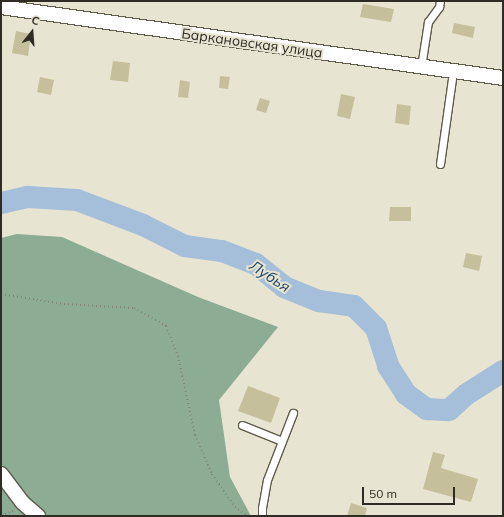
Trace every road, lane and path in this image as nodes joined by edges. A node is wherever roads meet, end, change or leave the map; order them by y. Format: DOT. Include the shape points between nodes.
graph roads {
  1 [pos="440,1"];
  2 [pos="1,7"];
  3 [pos="421,67"];
  4 [pos="453,71"];
  5 [pos="503,78"];
  6 [pos="440,164"];
  7 [pos="1,294"];
  8 [pos="293,413"];
  9 [pos="242,425"];
  10 [pos="282,441"];
  11 [pos="1,474"];
  12 [pos="38,516"];
  13 [pos="248,516"];
  14 [pos="262,516"];
  1 -- 3 [label="lane" via="439,7 428,22"];
  2 -- 3 [label="street, Баркановская улица"];
  3 -- 4 [label="street, Баркановская улица"];
  4 -- 5 [label="street, Баркановская улица"];
  4 -- 6 [label="lane"];
  7 -- 13 [label="path" via="64,304 134,308 166,326 178,356 195,435 212,474 235,507"];
  8 -- 10 [label="lane"];
  9 -- 10 [label="lane"];
  10 -- 14 [label="lane" via="268,480"];
  11 -- 12 [label="street" via="23,503"];
}
